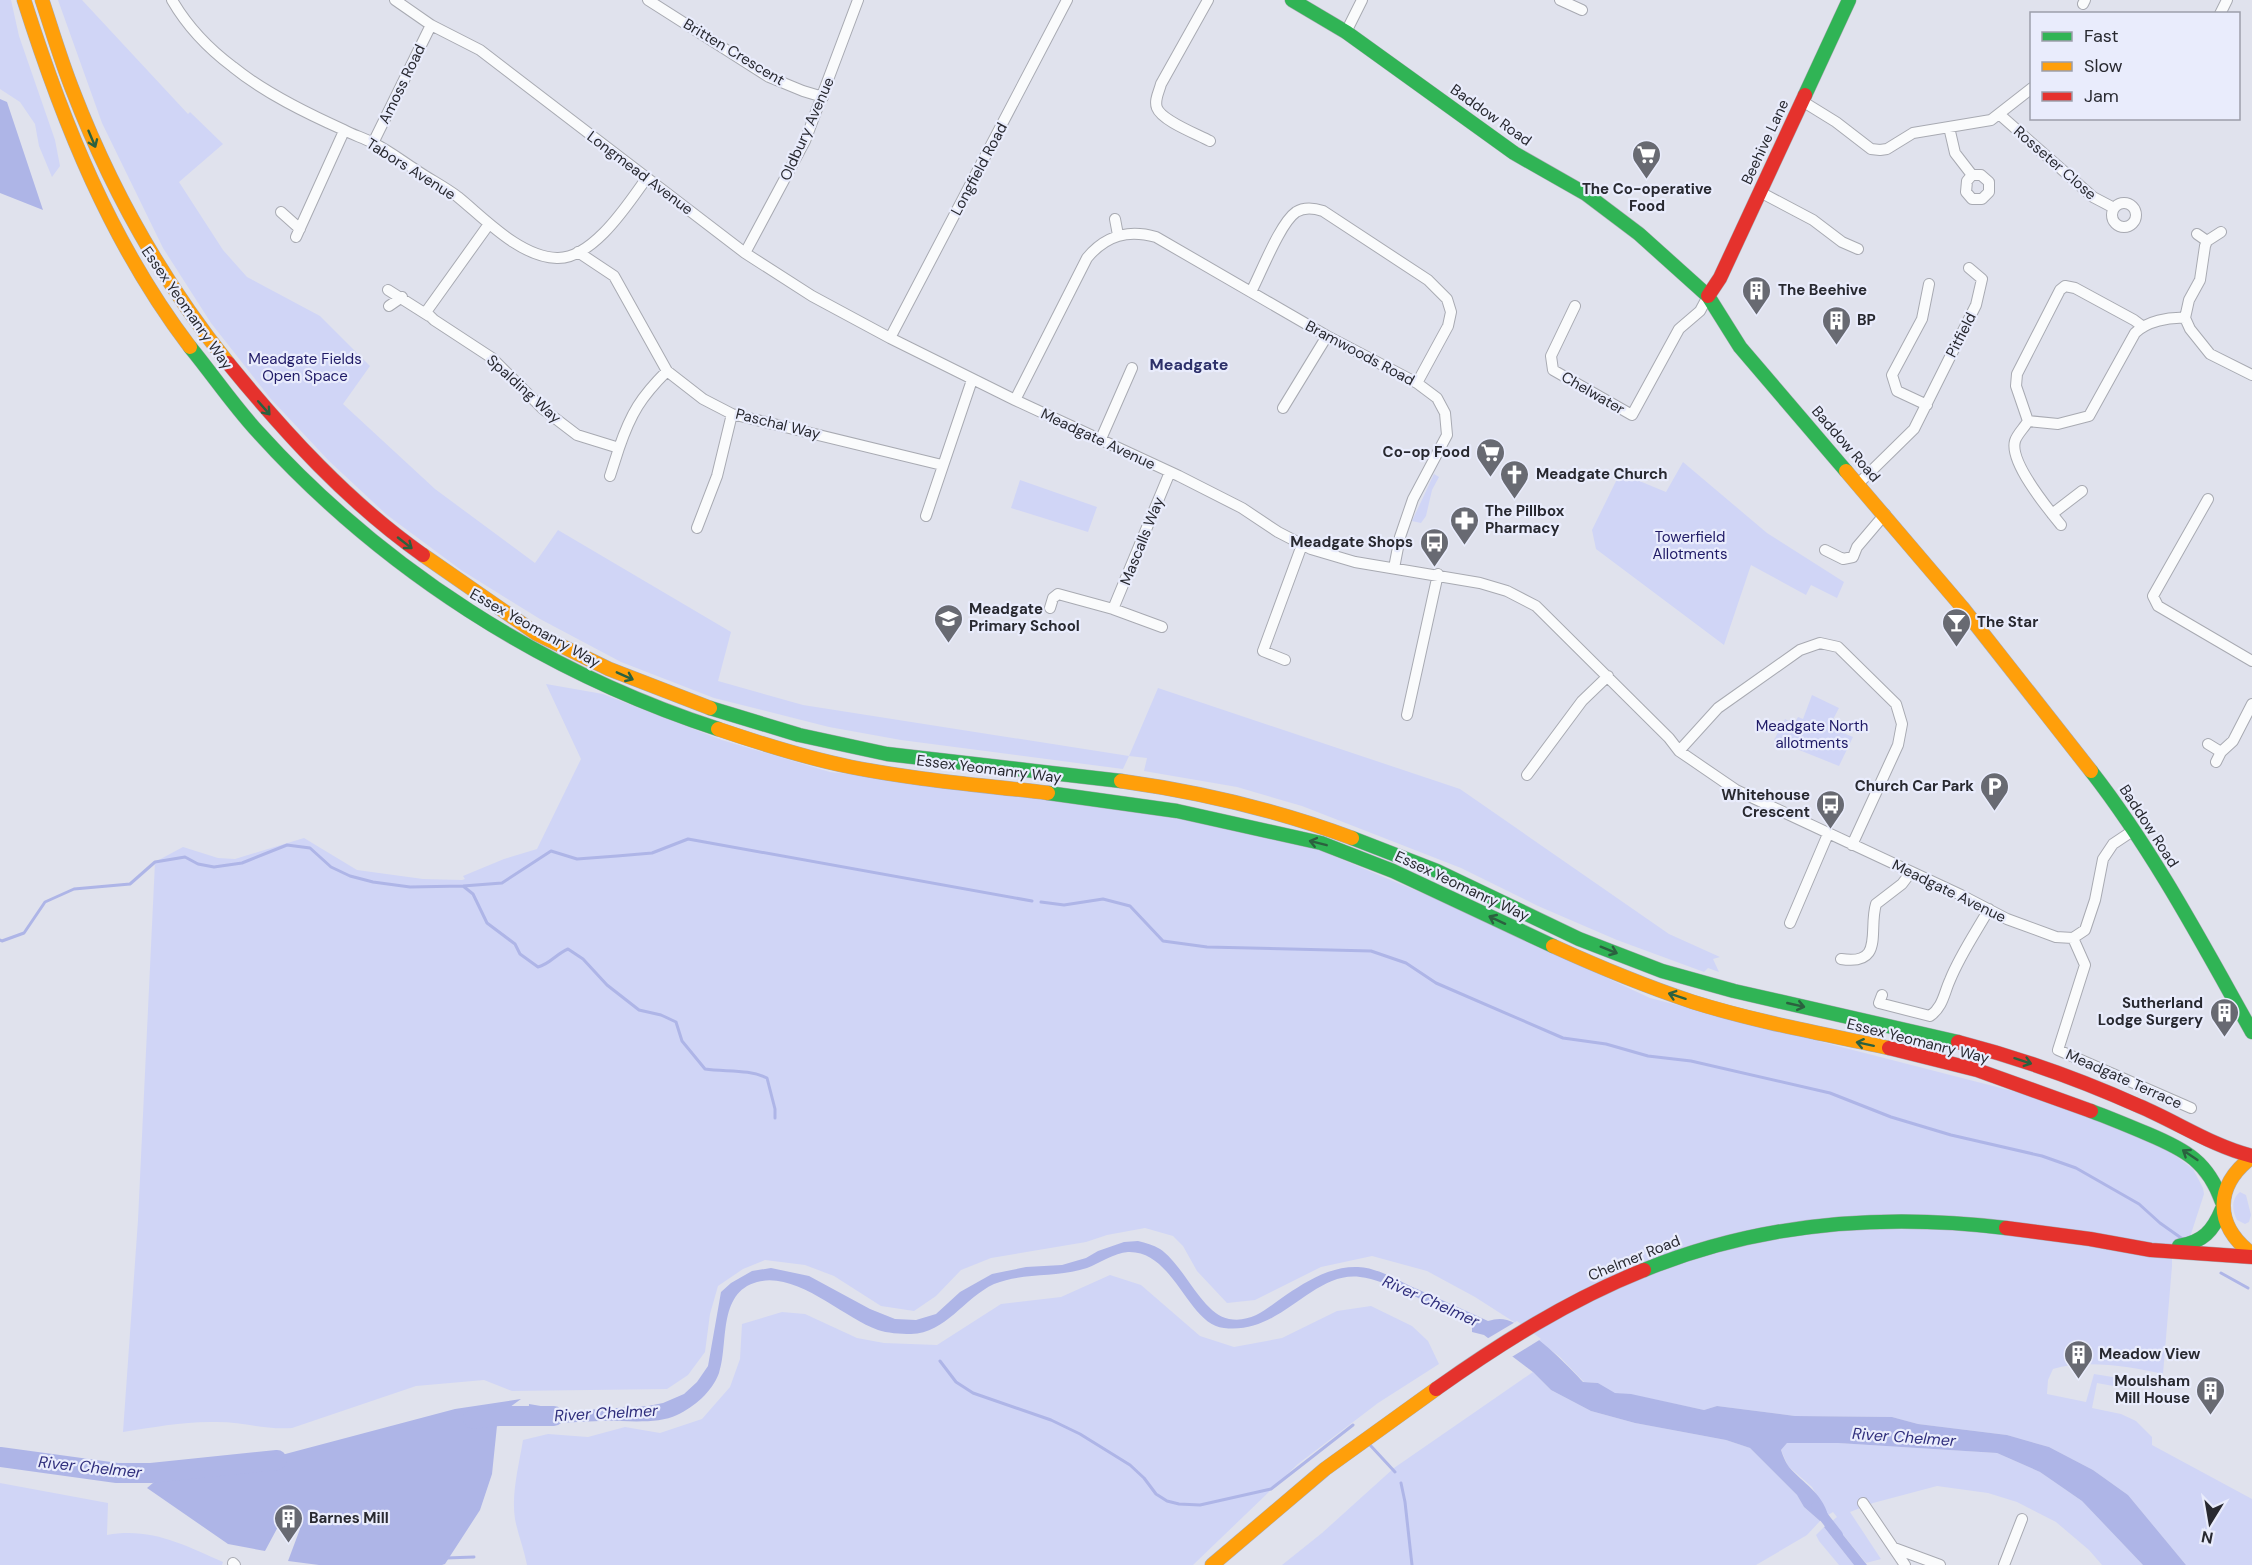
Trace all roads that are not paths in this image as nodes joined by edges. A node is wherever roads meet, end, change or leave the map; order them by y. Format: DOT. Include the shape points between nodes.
graph roads {
  1 [pos="24,0"];
  2 [pos="42,0"];
  3 [pos="49,0"];
  4 [pos="172,0"];
  5 [pos="395,0"];
  6 [pos="648,0"];
  7 [pos="858,0"];
  8 [pos="1067,0"];
  9 [pos="1208,0"];
  10 [pos="1292,0"];
  11 [pos="1362,0"];
  12 [pos="1560,0"];
  13 [pos="1849,0"];
  14 [pos="1582,10"];
  15 [pos="431,25"];
  16 [pos="1346,32"];
  17 [pos="70,85"];
  18 [pos="2030,89"];
  19 [pos="823,97"];
  20 [pos="1802,100"];
  21 [pos="1999,114"];
  22 [pos="1949,127"];
  23 [pos="344,131"];
  24 [pos="1210,141"];
  25 [pos="373,143"];
  26 [pos="1972,175"];
  27 [pos="646,179"];
  28 [pos="1760,192"];
  29 [pos="2114,208"];
  30 [pos="281,212"];
  31 [pos="1115,219"];
  32 [pos="489,224"];
  33 [pos="2222,232"];
  34 [pos="2197,234"];
  35 [pos="1118,235"];
  36 [pos="2207,241"];
  37 [pos="1858,249"];
  38 [pos="578,252"];
  39 [pos="745,253"];
  40 [pos="1969,268"];
  41 [pos="1929,284"];
  42 [pos="388,290"];
  43 [pos="1251,292"];
  44 [pos="1708,296"];
  45 [pos="402,297"];
  46 [pos="389,306"];
  47 [pos="1575,306"];
  48 [pos="2185,318"];
  49 [pos="434,320"];
  50 [pos="2142,326"];
  51 [pos="1327,336"];
  52 [pos="890,338"];
  53 [pos="1132,368"];
  54 [pos="667,371"];
  55 [pos="2252,375"];
  56 [pos="972,380"];
  57 [pos="1417,383"];
  58 [pos="1015,400"];
  59 [pos="1927,405"];
  60 [pos="1283,408"];
  61 [pos="732,414"];
  62 [pos="2028,421"];
  63 [pos="1100,441"];
  64 [pos="619,448"];
  65 [pos="942,465"];
  66 [pos="1170,472"];
  67 [pos="610,476"];
  68 [pos="1858,484"];
  69 [pos="2082,491"];
  70 [pos="2208,499"];
  71 [pos="926,509"];
  72 [pos="1885,513"];
  73 [pos="2052,514"];
  74 [pos="2061,525"];
  75 [pos="697,528"];
  76 [pos="1302,545"];
  77 [pos="1825,550"];
  78 [pos="1394,568"];
  79 [pos="1438,574"];
  80 [pos="1050,608"];
  81 [pos="1113,609"];
  82 [pos="1162,627"];
  83 [pos="1285,660"];
  84 [pos="2252,661"];
  85 [pos="1608,676"];
  86 [pos="2252,704"];
  87 [pos="1407,715"];
  88 [pos="2208,744"];
  89 [pos="1679,751"];
  90 [pos="1527,775"];
  91 [pos="2134,830"];
  92 [pos="1828,834"];
  93 [pos="1852,845"];
  94 [pos="1911,872"];
  95 [pos="1989,909"];
  96 [pos="1790,923"];
  97 [pos="2073,938"];
  98 [pos="1841,959"];
  99 [pos="1882,995"];
  100 [pos="2252,1032"];
  101 [pos="2191,1108"];
  102 [pos="2252,1157"];
  103 [pos="2222,1206"];
  104 [pos="2151,1250"];
  105 [pos="2252,1256"];
  106 [pos="2252,1269"];
  107 [pos="1863,1503"];
  108 [pos="2022,1518"];
  109 [pos="1894,1548"];
  110 [pos="1212,1565"];
  111 [pos="1905,1565"];
  112 [pos="1940,1565"];
  113 [pos="2004,1565"];
  103 -- 1 [label="main road, Essex Yeomanry Way, one-way" via="2211,1175 2192,1155 2069,1100 1948,1062 1720,1010 1657,990 1329,845 1153,806 885,773 830,762 735,737 651,706 512,637 431,587 362,533 249,422 186,341 143,279 100,201 62,115"];
  2 -- 17 [label="main road, Essex Yeomanry Way"];
  3 -- 17 [label="main road"];
  4 -- 23 [label="street, Tabors Avenue" via="208,47 235,69"];
  5 -- 15 [label="street, Longmead Avenue"];
  6 -- 19 [label="street, Britten Crescent" via="769,77"];
  7 -- 19 [label="street, Oldbury Avenue"];
  8 -- 52 [label="street, Longfield Road"];
  9 -- 24 [label="street" via="1161,84 1156,107 1163,117"];
  10 -- 16 [label="main road, Baddow Road"];
  11 -- 16 [label="street"];
  12 -- 14 [label="street"];
  13 -- 20 [label="main road, Beehive Lane"];
  15 -- 25 [label="street, Amoss Road"];
  15 -- 27 [label="street, Longmead Avenue" via="480,50"];
  16 -- 44 [label="main road, Baddow Road" via="1514,153 1586,194 1639,234"];
  17 -- 102 [label="main road, Essex Yeomanry Way, one-way" via="125,208 184,304 266,411 372,517 451,578 543,638 628,678 742,720 838,745 970,766 1142,784 1276,813 1423,865 1555,928 1666,972 1734,992 1954,1040 2025,1061"];
  18 -- 21 [label="street"];
  19 -- 39 [label="street, Oldbury Avenue" via="795,160"];
  20 -- 22 [label="street" via="1871,149 1887,149 1913,133"];
  20 -- 28 [label="main road, Beehive Lane"];
  21 -- 22 [label="street" via="1991,120"];
  21 -- 29 [label="street, Rosseter Close" via="2093,197"];
  22 -- 26 [label="street" via="1955,153"];
  23 -- 25 [label="street, Tabors Avenue"];
  23 -- 30 [label="street" via="298,233"];
  25 -- 32 [label="street, Tabors Avenue" via="456,196"];
  27 -- 38 [label="street, Tabors Avenue" via="611,227"];
  27 -- 39 [label="street, Longmead Avenue"];
  28 -- 37 [label="street"];
  28 -- 44 [label="main road, Beehive Lane"];
  31 -- 35 [label="street"];
  32 -- 38 [label="street, Tabors Avenue" via="542,256 560,258"];
  32 -- 49 [label="street" via="426,312"];
  33 -- 36 [label="street"];
  34 -- 36 [label="street"];
  35 -- 43 [label="street, Bramwoods Road" via="1156,237"];
  35 -- 58 [label="street" via="1107,239 1087,258"];
  36 -- 48 [label="street" via="2200,280"];
  38 -- 54 [label="street, Paschal Way" via="614,276"];
  39 -- 52 [label="street, Longmead Avenue" via="812,296"];
  40 -- 59 [label="street, Pitfield" via="1982,279 1976,305"];
  41 -- 59 [label="street" via="1922,319 1892,375 1897,391"];
  42 -- 45 [label="street, Spalding Way"];
  43 -- 51 [label="street, Bramwoods Road"];
  43 -- 57 [label="street" via="1288,219 1301,209 1323,211 1428,280 1447,299 1448,326"];
  44 -- 47 [label="street, Chelwater" via="1700,311 1679,329 1632,415 1554,370 1551,356"];
  44 -- 68 [label="main road, Baddow Road" via="1740,346"];
  45 -- 46 [label="street"];
  45 -- 49 [label="street, Spalding Way"];
  48 -- 50 [label="street"];
  48 -- 55 [label="street" via="2210,354"];
  49 -- 64 [label="street, Spalding Way" via="492,358 543,409 577,435"];
  50 -- 62 [label="street" via="2089,416 2058,424"];
  50 -- 62 [label="street" via="2074,288 2065,286 2060,290 2017,374 2016,386"];
  51 -- 57 [label="street, Bramwoods Road"];
  51 -- 60 [label="street"];
  52 -- 56 [label="street, Meadgate Avenue"];
  53 -- 63 [label="street"];
  54 -- 61 [label="street, Paschal Way" via="703,399"];
  54 -- 64 [label="street" via="630,417"];
  56 -- 58 [label="street, Meadgate Avenue"];
  56 -- 65 [label="street"];
  57 -- 78 [label="street, Bramwoods Road" via="1437,398 1448,427 1445,441 1413,499"];
  58 -- 63 [label="street, Meadgate Avenue"];
  59 -- 68 [label="street, Pitfield" via="1914,429"];
  61 -- 65 [label="street, Paschal Way"];
  61 -- 75 [label="street" via="717,476"];
  62 -- 73 [label="street" via="2015,441 2015,455 2036,495"];
  63 -- 66 [label="street, Meadgate Avenue"];
  64 -- 67 [label="street"];
  65 -- 71 [label="street"];
  66 -- 76 [label="street, Meadgate Avenue" via="1242,508"];
  66 -- 81 [label="street, Mascalls Way"];
  68 -- 72 [label="main road, Baddow Road"];
  69 -- 73 [label="street"];
  70 -- 84 [label="street" via="2153,596 2158,606"];
  72 -- 77 [label="street" via="1853,557 1843,560"];
  72 -- 91 [label="main road, Baddow Road" via="2031,692"];
  73 -- 74 [label="street"];
  76 -- 78 [label="street, Meadgate Avenue" via="1334,557"];
  76 -- 83 [label="street" via="1263,651"];
  78 -- 79 [label="street, Meadgate Avenue"];
  79 -- 85 [label="street, Meadgate Avenue" via="1494,586 1536,606"];
  79 -- 87 [label="street"];
  80 -- 81 [label="street" via="1058,594"];
  81 -- 82 [label="street"];
  85 -- 89 [label="street, Meadgate Avenue"];
  85 -- 90 [label="street" via="1582,701"];
  86 -- 88 [label="street" via="2233,741 2219,757"];
  89 -- 92 [label="street, Meadgate Avenue" via="1736,790"];
  89 -- 93 [label="street" via="1718,708 1800,650 1820,643 1838,647 1896,704 1902,724 1898,745"];
  91 -- 97 [label="street" via="2113,844 2103,859 2089,922"];
  91 -- 100 [label="main road, Baddow Road"];
  92 -- 93 [label="street, Meadgate Avenue"];
  92 -- 96 [label="street"];
  93 -- 94 [label="street, Meadgate Avenue"];
  94 -- 95 [label="street, Meadgate Avenue"];
  94 -- 98 [label="street" via="1876,904 1874,942 1869,953 1852,961"];
  95 -- 97 [label="street, Meadgate Avenue" via="2029,928"];
  95 -- 99 [label="street" via="1937,1011 1930,1016 1890,1007 1878,1003"];
  97 -- 101 [label="street, Meadgate Terrace" via="2085,965 2058,1050"];
  102 -- 103 [label="main road, Chelmer Road" via="2232,1175"];
  103 -- 104 [label="main road, Chelmer Road" via="2208,1236 2195,1244"];
  103 -- 105 [label="main road, Essex Yeomanry Way" via="2230,1234"];
  104 -- 105 [label="main road, Chelmer Road"];
  104 -- 106 [label="main road"];
  104 -- 110 [label="main road, Chelmer Road" via="1965,1223 1867,1221 1797,1228 1712,1247 1656,1265 1560,1309 1474,1362 1325,1468"];
  107 -- 109 [label="street"];
  108 -- 113 [label="street"];
  109 -- 111 [label="street"];
  109 -- 112 [label="street"];
}
